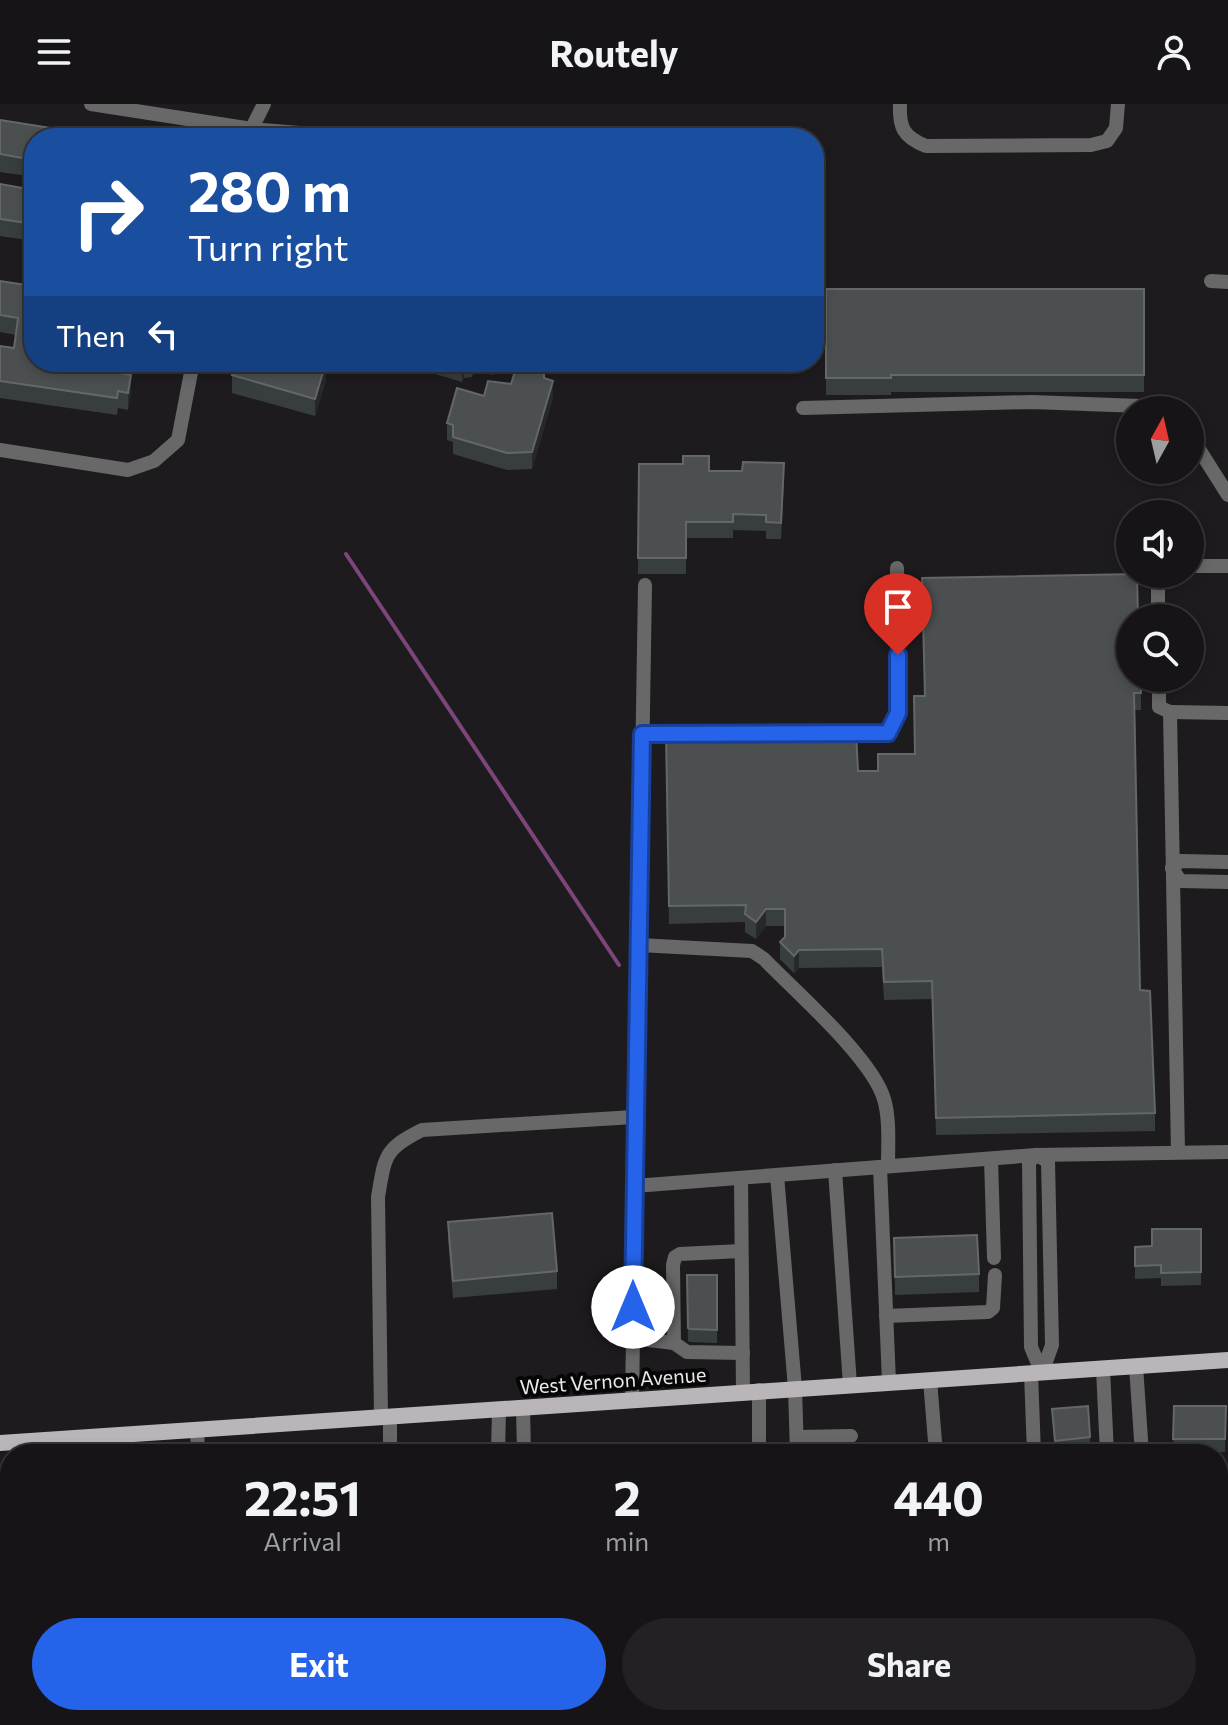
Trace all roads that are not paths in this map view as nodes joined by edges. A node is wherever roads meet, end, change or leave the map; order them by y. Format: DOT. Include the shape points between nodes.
graph roads {
  1 [pos="91,104"];
  2 [pos="264,104"];
  3 [pos="900,104"];
  4 [pos="1118,104"];
  5 [pos="222,128"];
  6 [pos="252,128"];
  7 [pos="1211,281"];
  8 [pos="1228,282"];
  9 [pos="191,372"];
  10 [pos="1116,405"];
  11 [pos="803,408"];
  12 [pos="0,450"];
  13 [pos="1204,457"];
  14 [pos="1228,495"];
  15 [pos="1204,566"];
  16 [pos="1228,566"];
  17 [pos="897,568"];
  18 [pos="645,585"];
  19 [pos="1159,692"];
  20 [pos="1170,712"];
  21 [pos="1228,713"];
  22 [pos="827,733"];
  23 [pos="642,734"];
  24 [pos="703,734"];
  25 [pos="1228,862"];
  26 [pos="1172,868"];
  27 [pos="1228,882"];
  28 [pos="639,945"];
  29 [pos="634,1117"];
  30 [pos="1178,1152"];
  31 [pos="1228,1152"];
  32 [pos="1036,1155"];
  33 [pos="991,1159"];
  34 [pos="884,1167"];
  35 [pos="835,1170"];
  36 [pos="777,1175"];
  37 [pos="741,1178"];
  38 [pos="634,1186"];
  39 [pos="741,1251"];
  40 [pos="994,1258"];
  41 [pos="995,1275"];
  42 [pos="886,1316"];
  43 [pos="632,1338"];
  44 [pos="674,1343"];
  45 [pos="743,1353"];
  46 [pos="1228,1360"];
  47 [pos="1136,1366"];
  48 [pos="1103,1369"];
  49 [pos="1036,1373"];
  50 [pos="930,1380"];
  51 [pos="889,1382"];
  52 [pos="850,1385"];
  53 [pos="795,1388"];
  54 [pos="751,1391"];
  55 [pos="632,1400"];
  56 [pos="523,1407"];
  57 [pos="499,1409"];
  58 [pos="385,1417"];
  59 [pos="197,1430"];
  60 [pos="851,1436"];
  61 [pos="798,1437"];
  62 [pos="67,1444"];
  63 [pos="198,1444"];
  64 [pos="389,1444"];
  65 [pos="498,1444"];
  66 [pos="524,1444"];
  67 [pos="758,1444"];
  68 [pos="798,1444"];
  69 [pos="935,1444"];
  70 [pos="1034,1444"];
  71 [pos="1107,1444"];
  72 [pos="1141,1444"];
  1 -- 5 [label="street"];
  2 -- 6 [label="street"];
  3 -- 4 [label="street" via="903,131 926,146 1091,145 1107,141 1116,128"];
  7 -- 8 [label="street"];
  9 -- 12 [label="street" via="178,440 154,461 128,470"];
  10 -- 11 [label="street"];
  13 -- 14 [label="street"];
  15 -- 16 [label="street"];
  17 -- 22 [label="street" via="898,713 888,733"];
  18 -- 23 [label="street"];
  19 -- 20 [label="street" via="1159,707"];
  20 -- 21 [label="street"];
  20 -- 26 [label="street"];
  23 -- 24 [label="street"];
  23 -- 28 [label="street"];
  25 -- 26 [label="street" via="1180,861"];
  26 -- 27 [label="street" via="1180,881"];
  26 -- 30 [label="street"];
  28 -- 29 [label="street"];
  28 -- 34 [label="street" via="744,950 764,959 864,1063 879,1086 886,1112"];
  29 -- 38 [label="street"];
  29 -- 58 [label="street" via="422,1130 396,1143 384,1164 378,1197"];
  30 -- 31 [label="street"];
  30 -- 32 [label="street"];
  32 -- 33 [label="street"];
  32 -- 49 [label="street" via="1048,1161 1052,1345"];
  33 -- 34 [label="street"];
  33 -- 40 [label="street"];
  34 -- 35 [label="street"];
  34 -- 42 [label="street"];
  35 -- 36 [label="street"];
  35 -- 52 [label="street"];
  36 -- 37 [label="street"];
  36 -- 53 [label="street"];
  37 -- 38 [label="street"];
  37 -- 39 [label="street"];
  38 -- 43 [label="street"];
  39 -- 44 [label="street" via="675,1257"];
  39 -- 45 [label="street"];
  41 -- 42 [label="street" via="995,1301 988,1312"];
  42 -- 51 [label="street"];
  43 -- 44 [label="street"];
  43 -- 55 [label="street"];
  44 -- 45 [label="street" via="687,1352"];
  45 -- 54 [label="street"];
  46 -- 47 [label="main road, West Vernon Avenue"];
  47 -- 48 [label="main road, West Vernon Avenue"];
  47 -- 72 [label="street"];
  48 -- 49 [label="main road, West Vernon Avenue"];
  48 -- 71 [label="street"];
  49 -- 50 [label="main road, West Vernon Avenue"];
  49 -- 70 [label="street"];
  50 -- 51 [label="main road, West Vernon Avenue"];
  50 -- 69 [label="street"];
  51 -- 52 [label="main road, West Vernon Avenue"];
  52 -- 53 [label="main road, West Vernon Avenue"];
  53 -- 54 [label="main road, West Vernon Avenue"];
  53 -- 61 [label="street"];
  54 -- 55 [label="main road, West Vernon Avenue"];
  54 -- 67 [label="street"];
  55 -- 56 [label="main road, West Vernon Avenue"];
  56 -- 57 [label="main road, West Vernon Avenue"];
  56 -- 66 [label="street"];
  57 -- 58 [label="main road, West Vernon Avenue"];
  57 -- 65 [label="street"];
  58 -- 59 [label="main road, West Vernon Avenue"];
  58 -- 64 [label="street"];
  59 -- 62 [label="main road, West Vernon Avenue"];
  59 -- 63 [label="street"];
  60 -- 61 [label="street"];
  61 -- 68 [label="street"];
}
